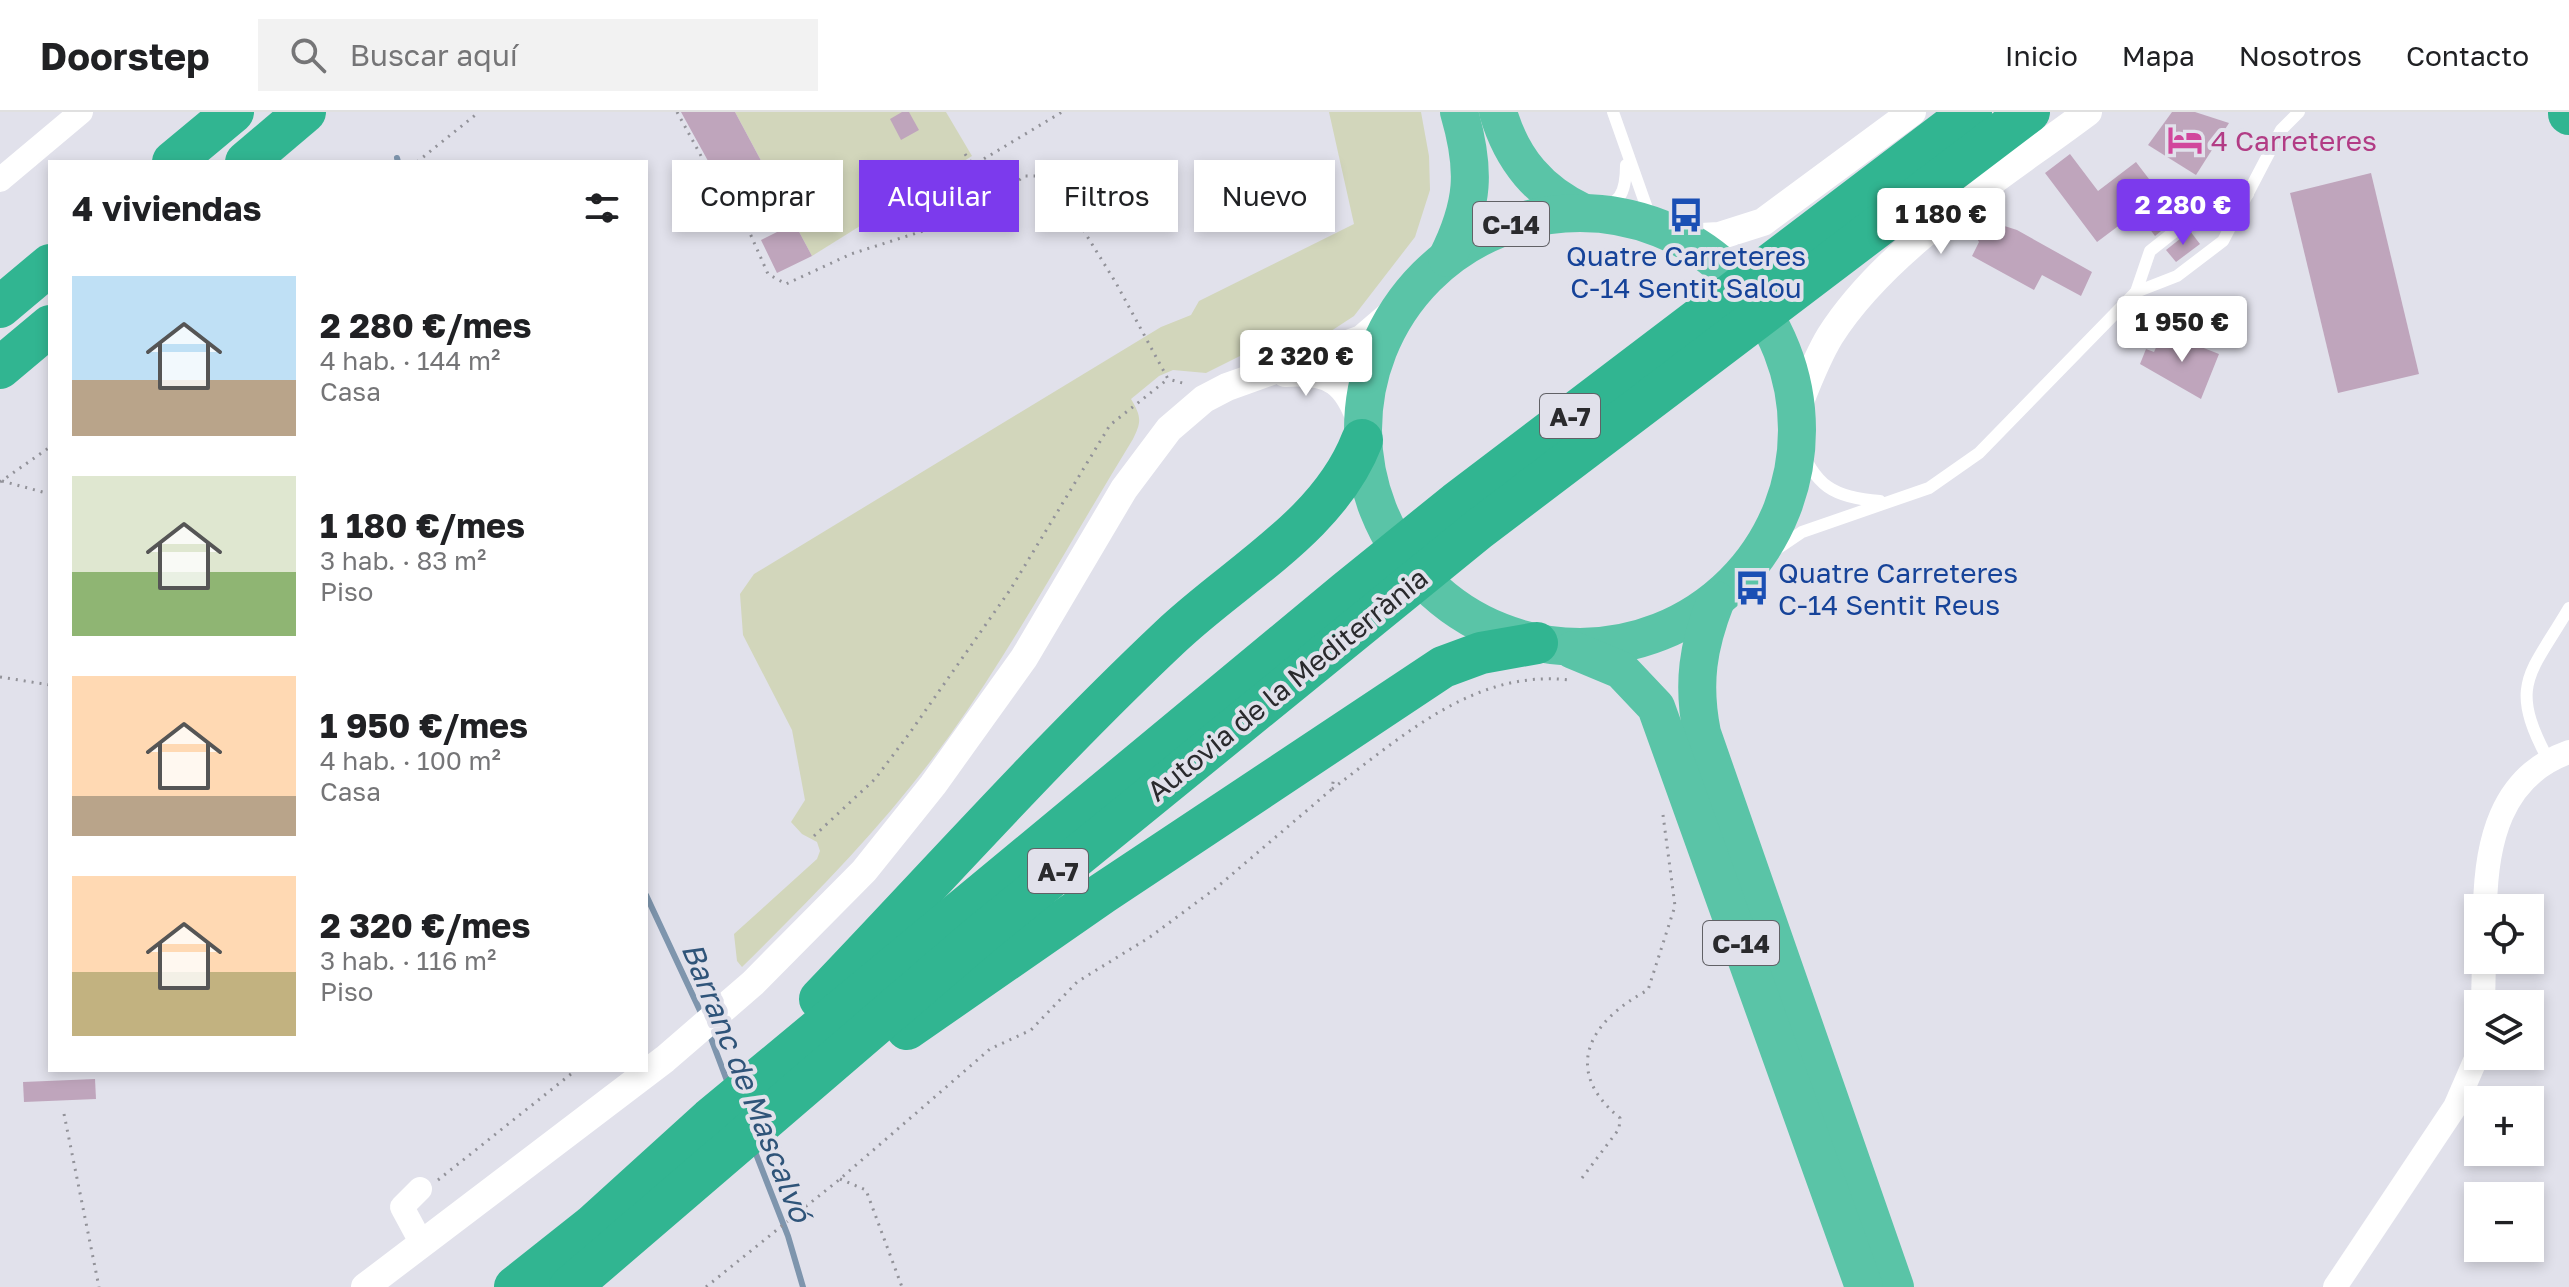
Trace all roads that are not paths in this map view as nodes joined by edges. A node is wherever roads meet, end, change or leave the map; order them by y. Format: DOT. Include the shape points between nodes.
graph roads {
  1 [pos="81,112"];
  2 [pos="233,112"];
  3 [pos="305,112"];
  4 [pos="1459,112"];
  5 [pos="1613,112"];
  6 [pos="1912,112"];
  7 [pos="1971,112"];
  8 [pos="2029,112"];
  9 [pos="2088,112"];
  10 [pos="2299,112"];
  11 [pos="1501,122"];
  12 [pos="1626,150"];
  13 [pos="175,160"];
  14 [pos="248,160"];
  15 [pos="0,180"];
  16 [pos="2248,194"];
  17 [pos="1588,213"];
  18 [pos="1674,234"];
  19 [pos="1447,258"];
  20 [pos="48,267"];
  21 [pos="1792,270"];
  22 [pos="2136,292"];
  23 [pos="1404,303"];
  24 [pos="0,307"];
  25 [pos="48,328"];
  26 [pos="0,368"];
  27 [pos="1252,375"];
  28 [pos="1798,425"];
  29 [pos="1362,432"];
  30 [pos="1887,501"];
  31 [pos="1747,569"];
  32 [pos="1716,600"];
  33 [pos="1354,608"];
  34 [pos="2569,608"];
  35 [pos="1550,645"];
  36 [pos="2559,757"];
  37 [pos="1679,808"];
  38 [pos="1692,851"];
  39 [pos="2486,894"];
  40 [pos="766,1064"];
  41 [pos="2471,1070"];
  42 [pos="648,1072"];
  43 [pos="648,1072"];
  44 [pos="737,1139"];
  45 [pos="425,1188"];
  46 [pos="422,1244"];
  47 [pos="365,1287"];
  48 [pos="515,1287"];
  49 [pos="570,1287"];
  50 [pos="1864,1287"];
  51 [pos="1895,1287"];
  52 [pos="2335,1287"];
  1 -- 15 [label="street"];
  2 -- 13 [label="highway"];
  3 -- 14 [label="highway"];
  4 -- 19 [label="highway, C-14" via="1472,174 1463,226"];
  5 -- 12 [label="lane"];
  6 -- 18 [label="street" via="1763,222 1719,236"];
  7 -- 21 [label="highway, Autovia de la Mediterrània / A-7"];
  8 -- 21 [label="highway, Autovia de la Mediterrània / A-7"];
  9 -- 28 [label="street" via="1921,238 1871,283 1829,338"];
  10 -- 16 [label="lane" via="2281,130"];
  11 -- 17 [label="highway, C-14" via="1539,186"];
  12 -- 17 [label="lane" via="1625,192 1619,201"];
  12 -- 18 [label="lane" via="1649,214"];
  16 -- 22 [label="lane" via="2223,241 2177,276"];
  16 -- 22 [label="lane" via="2193,217 2150,251"];
  17 -- 18 [label="highway, C-14"];
  17 -- 19 [label="highway, C-14" via="1511,224"];
  18 -- 28 [label="highway, C-14" via="1733,274 1770,322 1792,378"];
  19 -- 23 [label="highway, C-14"];
  20 -- 24 [label="highway"];
  21 -- 33 [label="highway, Autovia de la Mediterrània / A-7"];
  22 -- 30 [label="lane" via="1979,453 1929,488"];
  23 -- 27 [label="street" via="1362,339"];
  23 -- 29 [label="highway, C-14" via="1373,361"];
  25 -- 26 [label="highway"];
  27 -- 29 [label="street" via="1324,375 1346,390"];
  27 -- 42 [label="street" via="1204,399 1169,429 1124,489 1024,658 864,871 753,983"];
  28 -- 30 [label="lane" via="1810,470 1835,492 1851,499"];
  28 -- 31 [label="highway, C-14" via="1793,476 1783,509"];
  29 -- 35 [label="highway, C-14" via="1377,510 1414,571 1470,617 1502,633"];
  29 -- 40 [label="highway" via="1351,468 1329,499 1171,636"];
  30 -- 31 [label="lane" via="1802,532"];
  31 -- 32 [label="highway, C-14"];
  32 -- 35 [label="highway, C-14" via="1644,638 1590,647"];
  32 -- 51 [label="highway, C-14" via="1696,661 1696,705 1712,738"];
  33 -- 40 [label="highway, Autovia de la Mediterrània / A-7" via="1100,792"];
  33 -- 44 [label="highway, Autovia de la Mediterrània / A-7"];
  34 -- 36 [label="lane" via="2530,669 2526,689 2528,716"];
  35 -- 37 [label="highway, C-14" via="1621,670 1645,692 1664,725"];
  35 -- 44 [label="highway" via="1481,653 1443,667"];
  36 -- 39 [label="street" via="2522,784 2500,812 2488,852"];
  37 -- 38 [label="lane"];
  37 -- 50 [label="highway, C-14"];
  40 -- 44 [label="highway, Autovia de la Mediterrània / A-7"];
  41 -- 52 [label="street" via="2455,1107"];
  43 -- 46 [label="street"];
  44 -- 48 [label="highway, Autovia de la Mediterrània / A-7" via="592,1226"];
  44 -- 49 [label="highway, Autovia de la Mediterrània / A-7"];
  45 -- 46 [label="street" via="402,1207"];
  46 -- 47 [label="street"];
}
